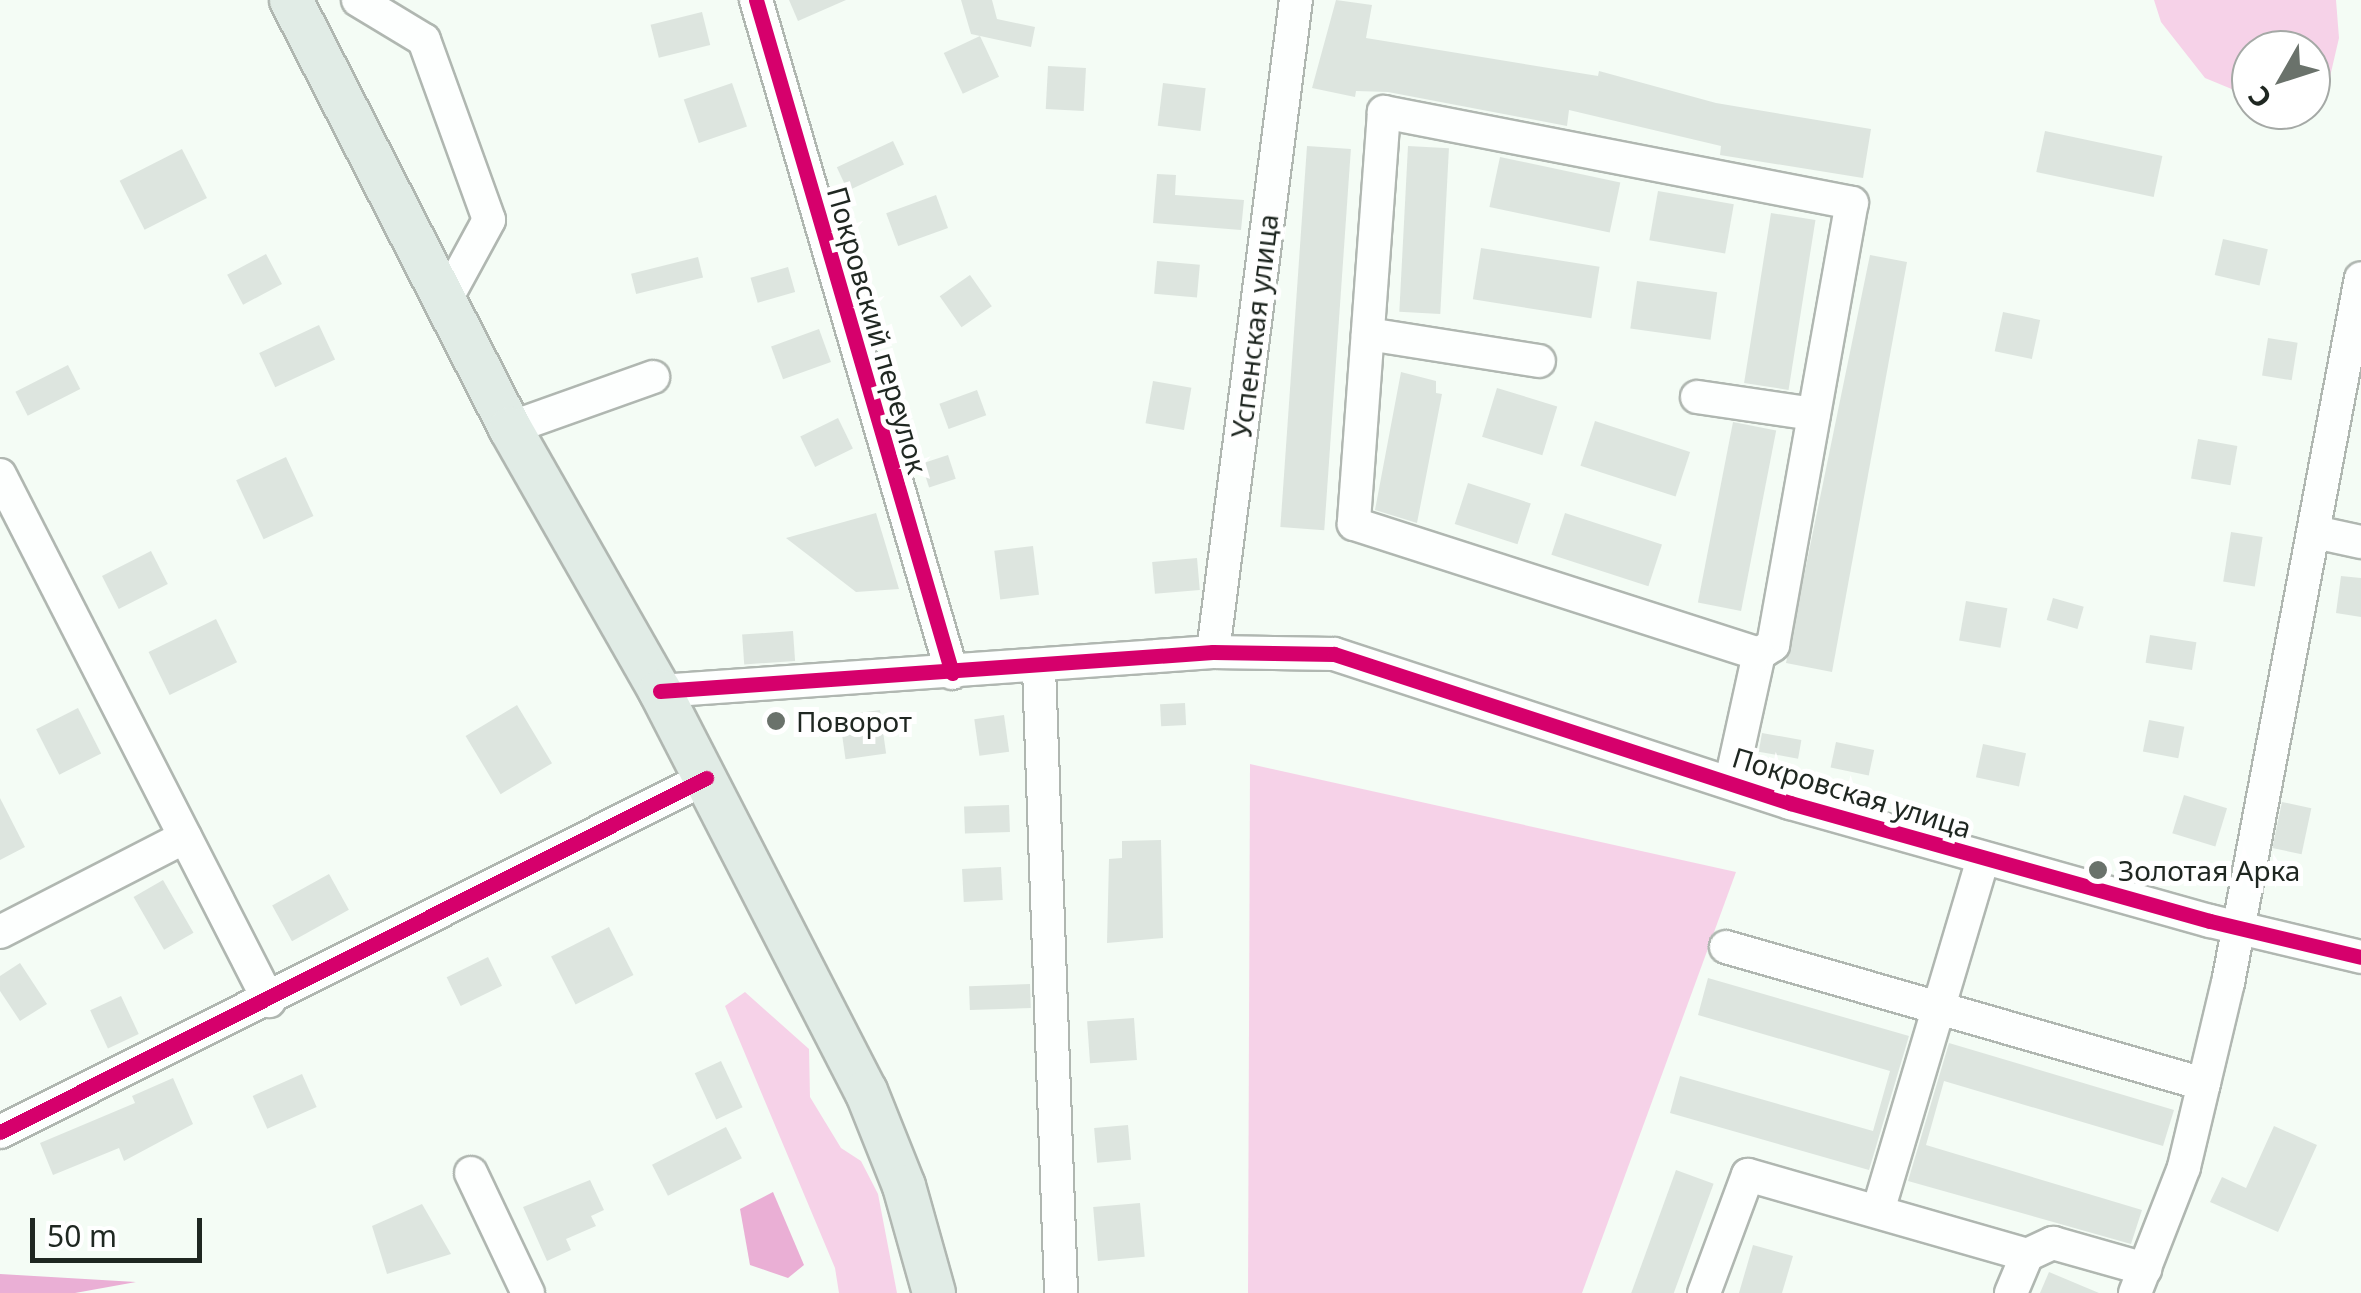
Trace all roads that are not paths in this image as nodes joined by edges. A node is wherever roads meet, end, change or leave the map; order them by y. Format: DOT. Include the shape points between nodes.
graph roads {
  1 [pos="291,0"];
  2 [pos="358,0"];
  3 [pos="756,0"];
  4 [pos="1296,0"];
  5 [pos="2361,278"];
  6 [pos="445,301"];
  7 [pos="1368,334"];
  8 [pos="1539,361"];
  9 [pos="653,377"];
  10 [pos="1697,397"];
  11 [pos="1814,414"];
  12 [pos="510,428"];
  13 [pos="0,474"];
  14 [pos="8,510"];
  15 [pos="2314,532"];
  16 [pos="2361,542"];
  17 [pos="1213,652"];
  18 [pos="1760,654"];
  19 [pos="1040,668"];
  20 [pos="952,673"];
  21 [pos="660,691"];
  22 [pos="706,778"];
  23 [pos="1731,781"];
  24 [pos="185,837"];
  25 [pos="1983,858"];
  26 [pos="2238,928"];
  27 [pos="0,932"];
  28 [pos="1726,948"];
  29 [pos="2361,957"];
  30 [pos="269,1002"];
  31 [pos="1935,1008"];
  32 [pos="2204,1084"];
  33 [pos="0,1132"];
  34 [pos="471,1173"];
  35 [pos="1878,1211"];
  36 [pos="2027,1255"];
  37 [pos="2140,1281"];
  38 [pos="528,1293"];
  39 [pos="934,1293"];
  40 [pos="1060,1293"];
  41 [pos="1704,1293"];
  42 [pos="2011,1293"];
  1 -- 6 [label="main road"];
  2 -- 6 [label="street" via="424,40 489,220"];
  3 -- 20 [label="street, Покровский переулок"];
  4 -- 17 [label="street, Успенская улица"];
  5 -- 15 [label="street"];
  6 -- 12 [label="main road"];
  7 -- 8 [label="street"];
  7 -- 11 [label="street" via="1384,112 1852,203"];
  7 -- 18 [label="street" via="1354,524"];
  9 -- 12 [label="street"];
  10 -- 11 [label="street"];
  11 -- 18 [label="street" via="1773,645"];
  12 -- 21 [label="main road"];
  13 -- 14 [label="street"];
  14 -- 24 [label="street"];
  15 -- 16 [label="street"];
  15 -- 26 [label="street"];
  17 -- 19 [label="street, Покровская улица"];
  17 -- 23 [label="street, Покровская улица" via="1334,654"];
  18 -- 23 [label="street"];
  19 -- 20 [label="street, Покровская улица"];
  19 -- 40 [label="street"];
  20 -- 21 [label="street, Покровская улица"];
  21 -- 22 [label="main road"];
  22 -- 30 [label="street"];
  22 -- 39 [label="main road" via="866,1091 904,1186"];
  23 -- 25 [label="street, Покровская улица"];
  24 -- 27 [label="street"];
  24 -- 30 [label="street"];
  25 -- 26 [label="street, Покровская улица"];
  25 -- 31 [label="street"];
  26 -- 29 [label="street, Покровская улица"];
  26 -- 32 [label="street"];
  28 -- 31 [label="street"];
  30 -- 33 [label="street"];
  31 -- 32 [label="street"];
  31 -- 35 [label="street"];
  32 -- 37 [label="street" via="2184,1168"];
  34 -- 38 [label="street"];
  35 -- 36 [label="street"];
  35 -- 41 [label="street" via="1748,1175"];
  36 -- 37 [label="street" via="2053,1243"];
  36 -- 42 [label="street"];
}
